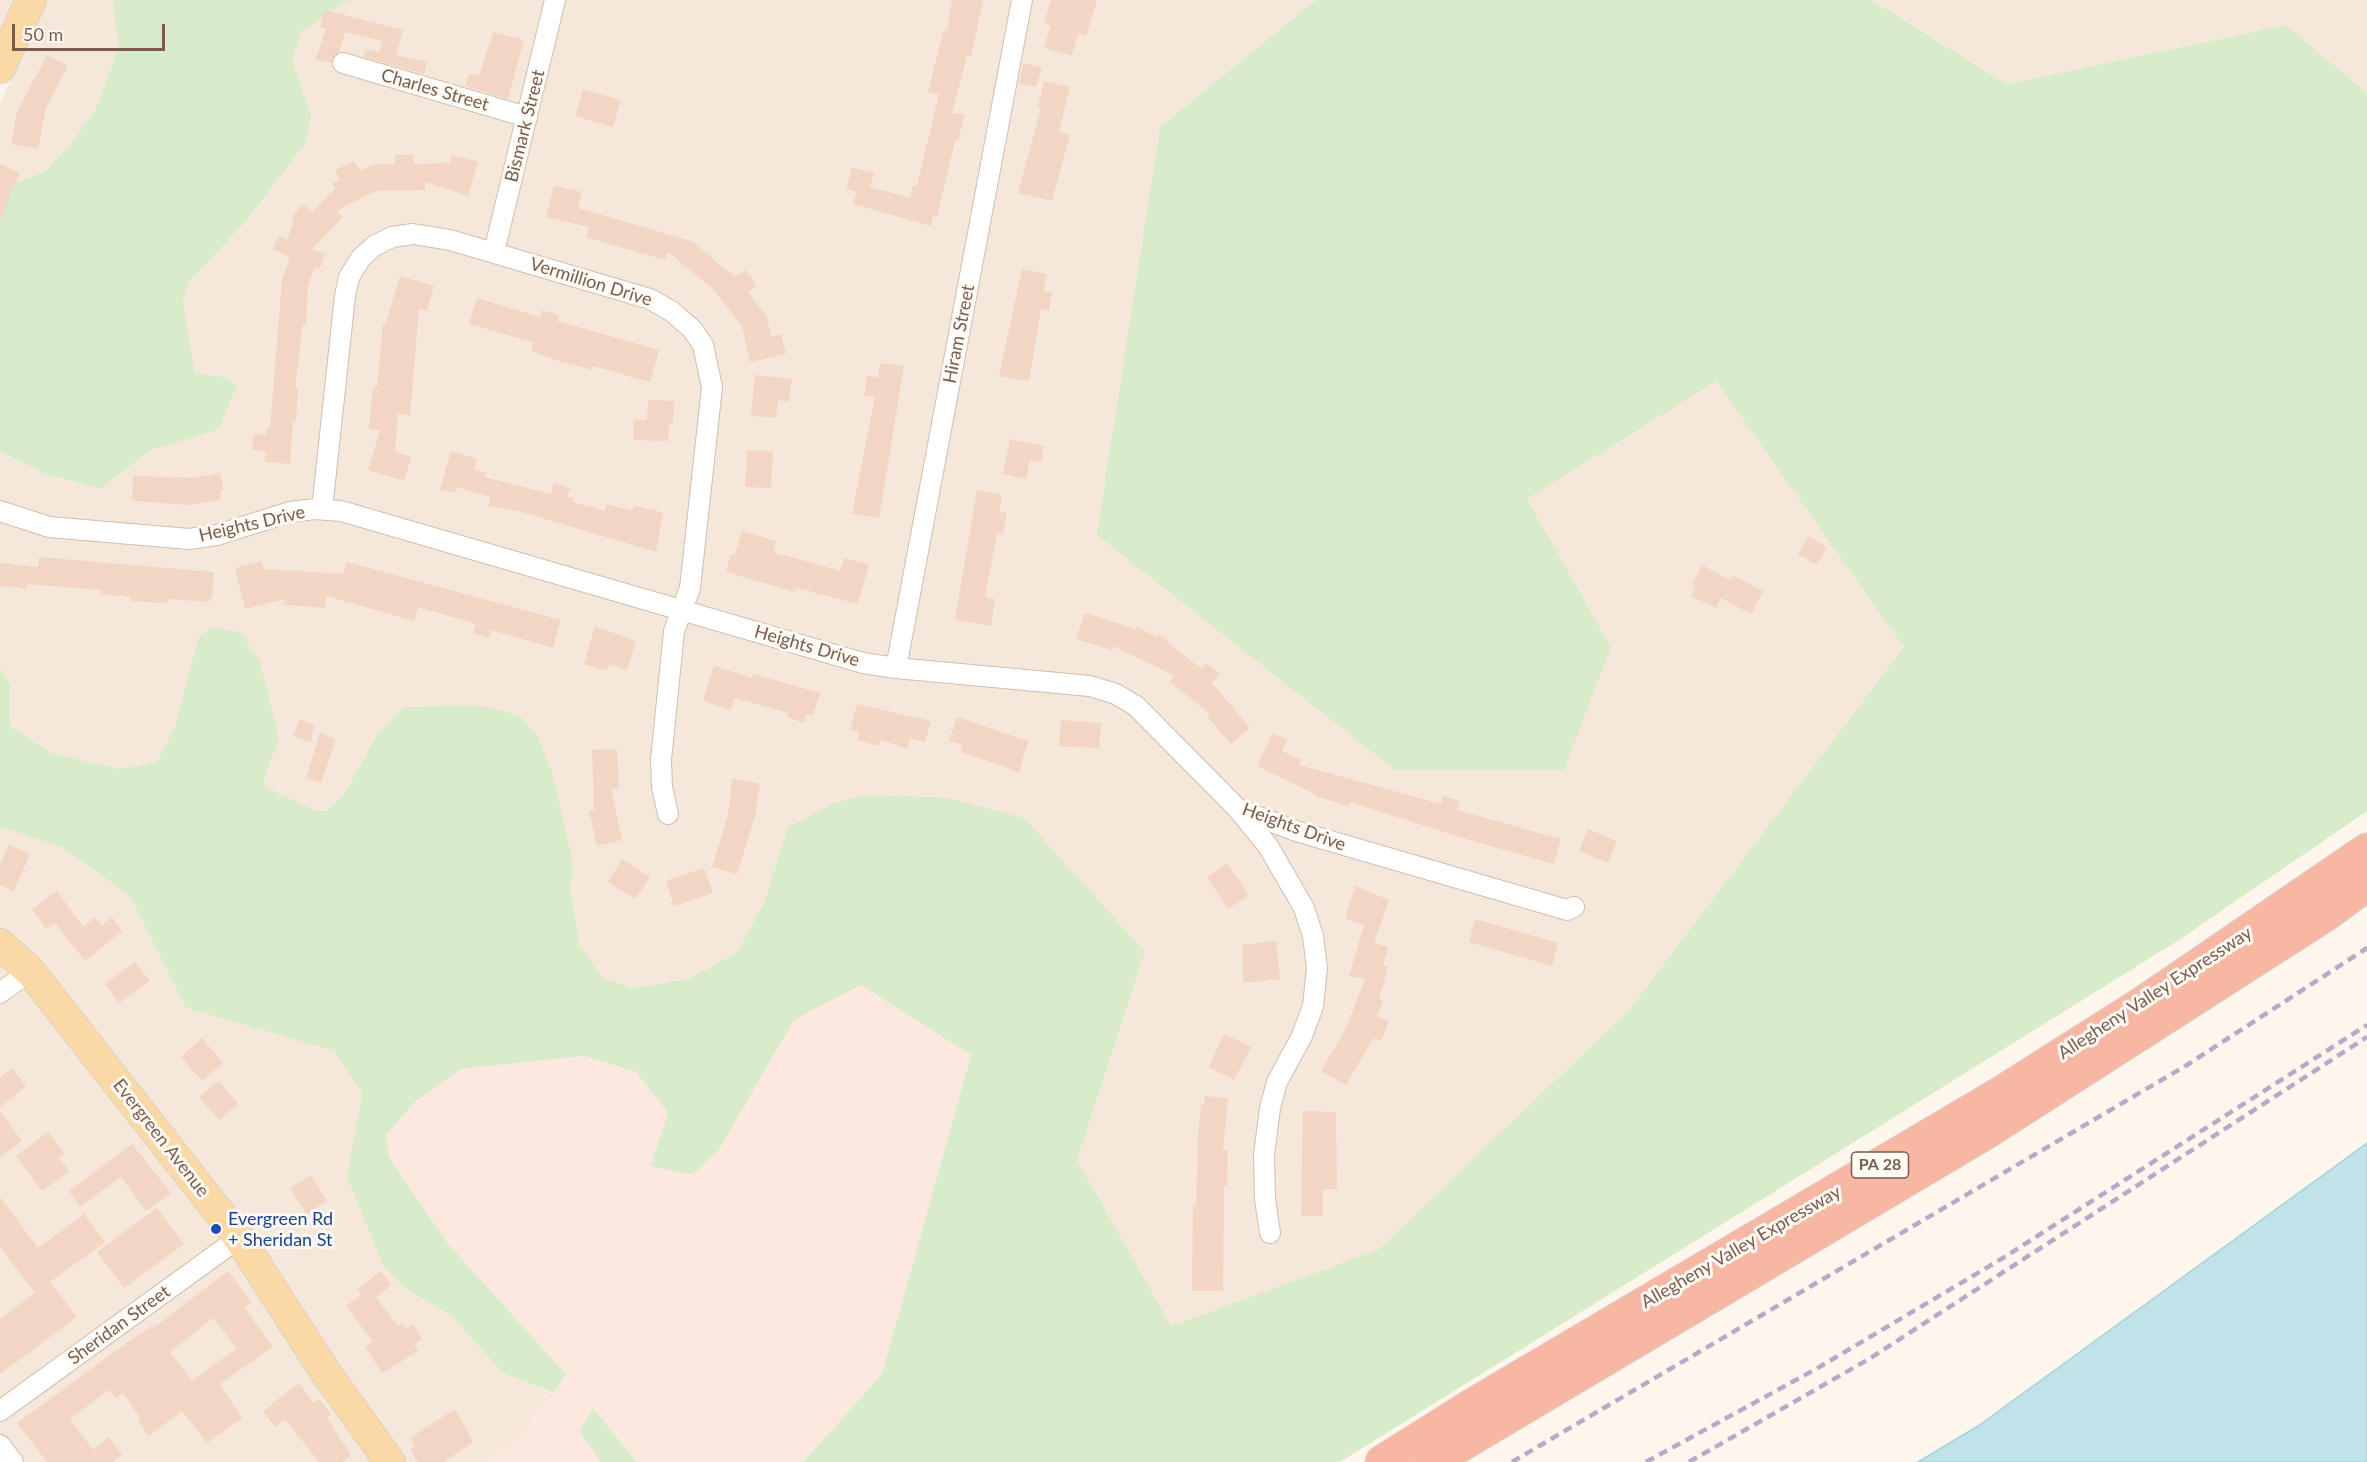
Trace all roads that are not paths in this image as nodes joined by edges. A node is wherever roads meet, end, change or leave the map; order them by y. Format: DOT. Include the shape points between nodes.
graph roads {
  1 [pos="31,0"];
  2 [pos="555,0"];
  3 [pos="1022,0"];
  4 [pos="343,63"];
  5 [pos="0,68"];
  6 [pos="527,117"];
  7 [pos="494,252"];
  8 [pos="322,509"];
  9 [pos="0,511"];
  10 [pos="683,609"];
  11 [pos="896,668"];
  12 [pos="1238,808"];
  13 [pos="668,814"];
  14 [pos="2367,850"];
  15 [pos="2367,884"];
  16 [pos="1574,907"];
  17 [pos="0,944"];
  18 [pos="30,971"];
  19 [pos="0,993"];
  20 [pos="1270,1233"];
  21 [pos="238,1238"];
  22 [pos="0,1412"];
  23 [pos="0,1445"];
  24 [pos="12,1462"];
  25 [pos="390,1462"];
  26 [pos="1382,1462"];
  27 [pos="1432,1462"];
  1 -- 5 [label="main road"];
  2 -- 6 [label="street, Bismark Street"];
  3 -- 11 [label="street, Hiram Street"];
  4 -- 6 [label="street, Charles Street"];
  6 -- 7 [label="street, Bismark Street"];
  7 -- 8 [label="street, Vermillion Drive" via="413,234 392,237 361,258 349,277 345,296"];
  7 -- 10 [label="street, Vermillion Drive" via="650,298 692,329 703,345 712,387 690,588"];
  8 -- 9 [label="street, Heights Drive" via="290,512 217,535 189,539 49,527"];
  8 -- 10 [label="street, Heights Drive" via="341,511"];
  10 -- 11 [label="street, Heights Drive" via="863,663"];
  10 -- 13 [label="street, Vermillion Drive" via="675,631 661,760"];
  11 -- 12 [label="street, Heights Drive" via="1060,682 1116,694 1148,717"];
  12 -- 16 [label="street, Heights Drive" via="1296,831 1567,910"];
  12 -- 20 [label="street" via="1268,846 1304,908 1317,968 1313,1006 1277,1082 1270,1108 1264,1199"];
  14 -- 26 [label="highway, Allegheny Valley Expressway / PA 28" via="2143,1003 2001,1093"];
  15 -- 27 [label="highway, Allegheny Valley Expressway / PA 28" via="2328,913 1985,1132"];
  17 -- 18 [label="main road, Evergreen Avenue"];
  18 -- 19 [label="street"];
  18 -- 21 [label="main road, Evergreen Avenue"];
  21 -- 22 [label="street, Sheridan Street"];
  21 -- 25 [label="main road, Evergreen Avenue"];
  23 -- 24 [label="street"];
}
